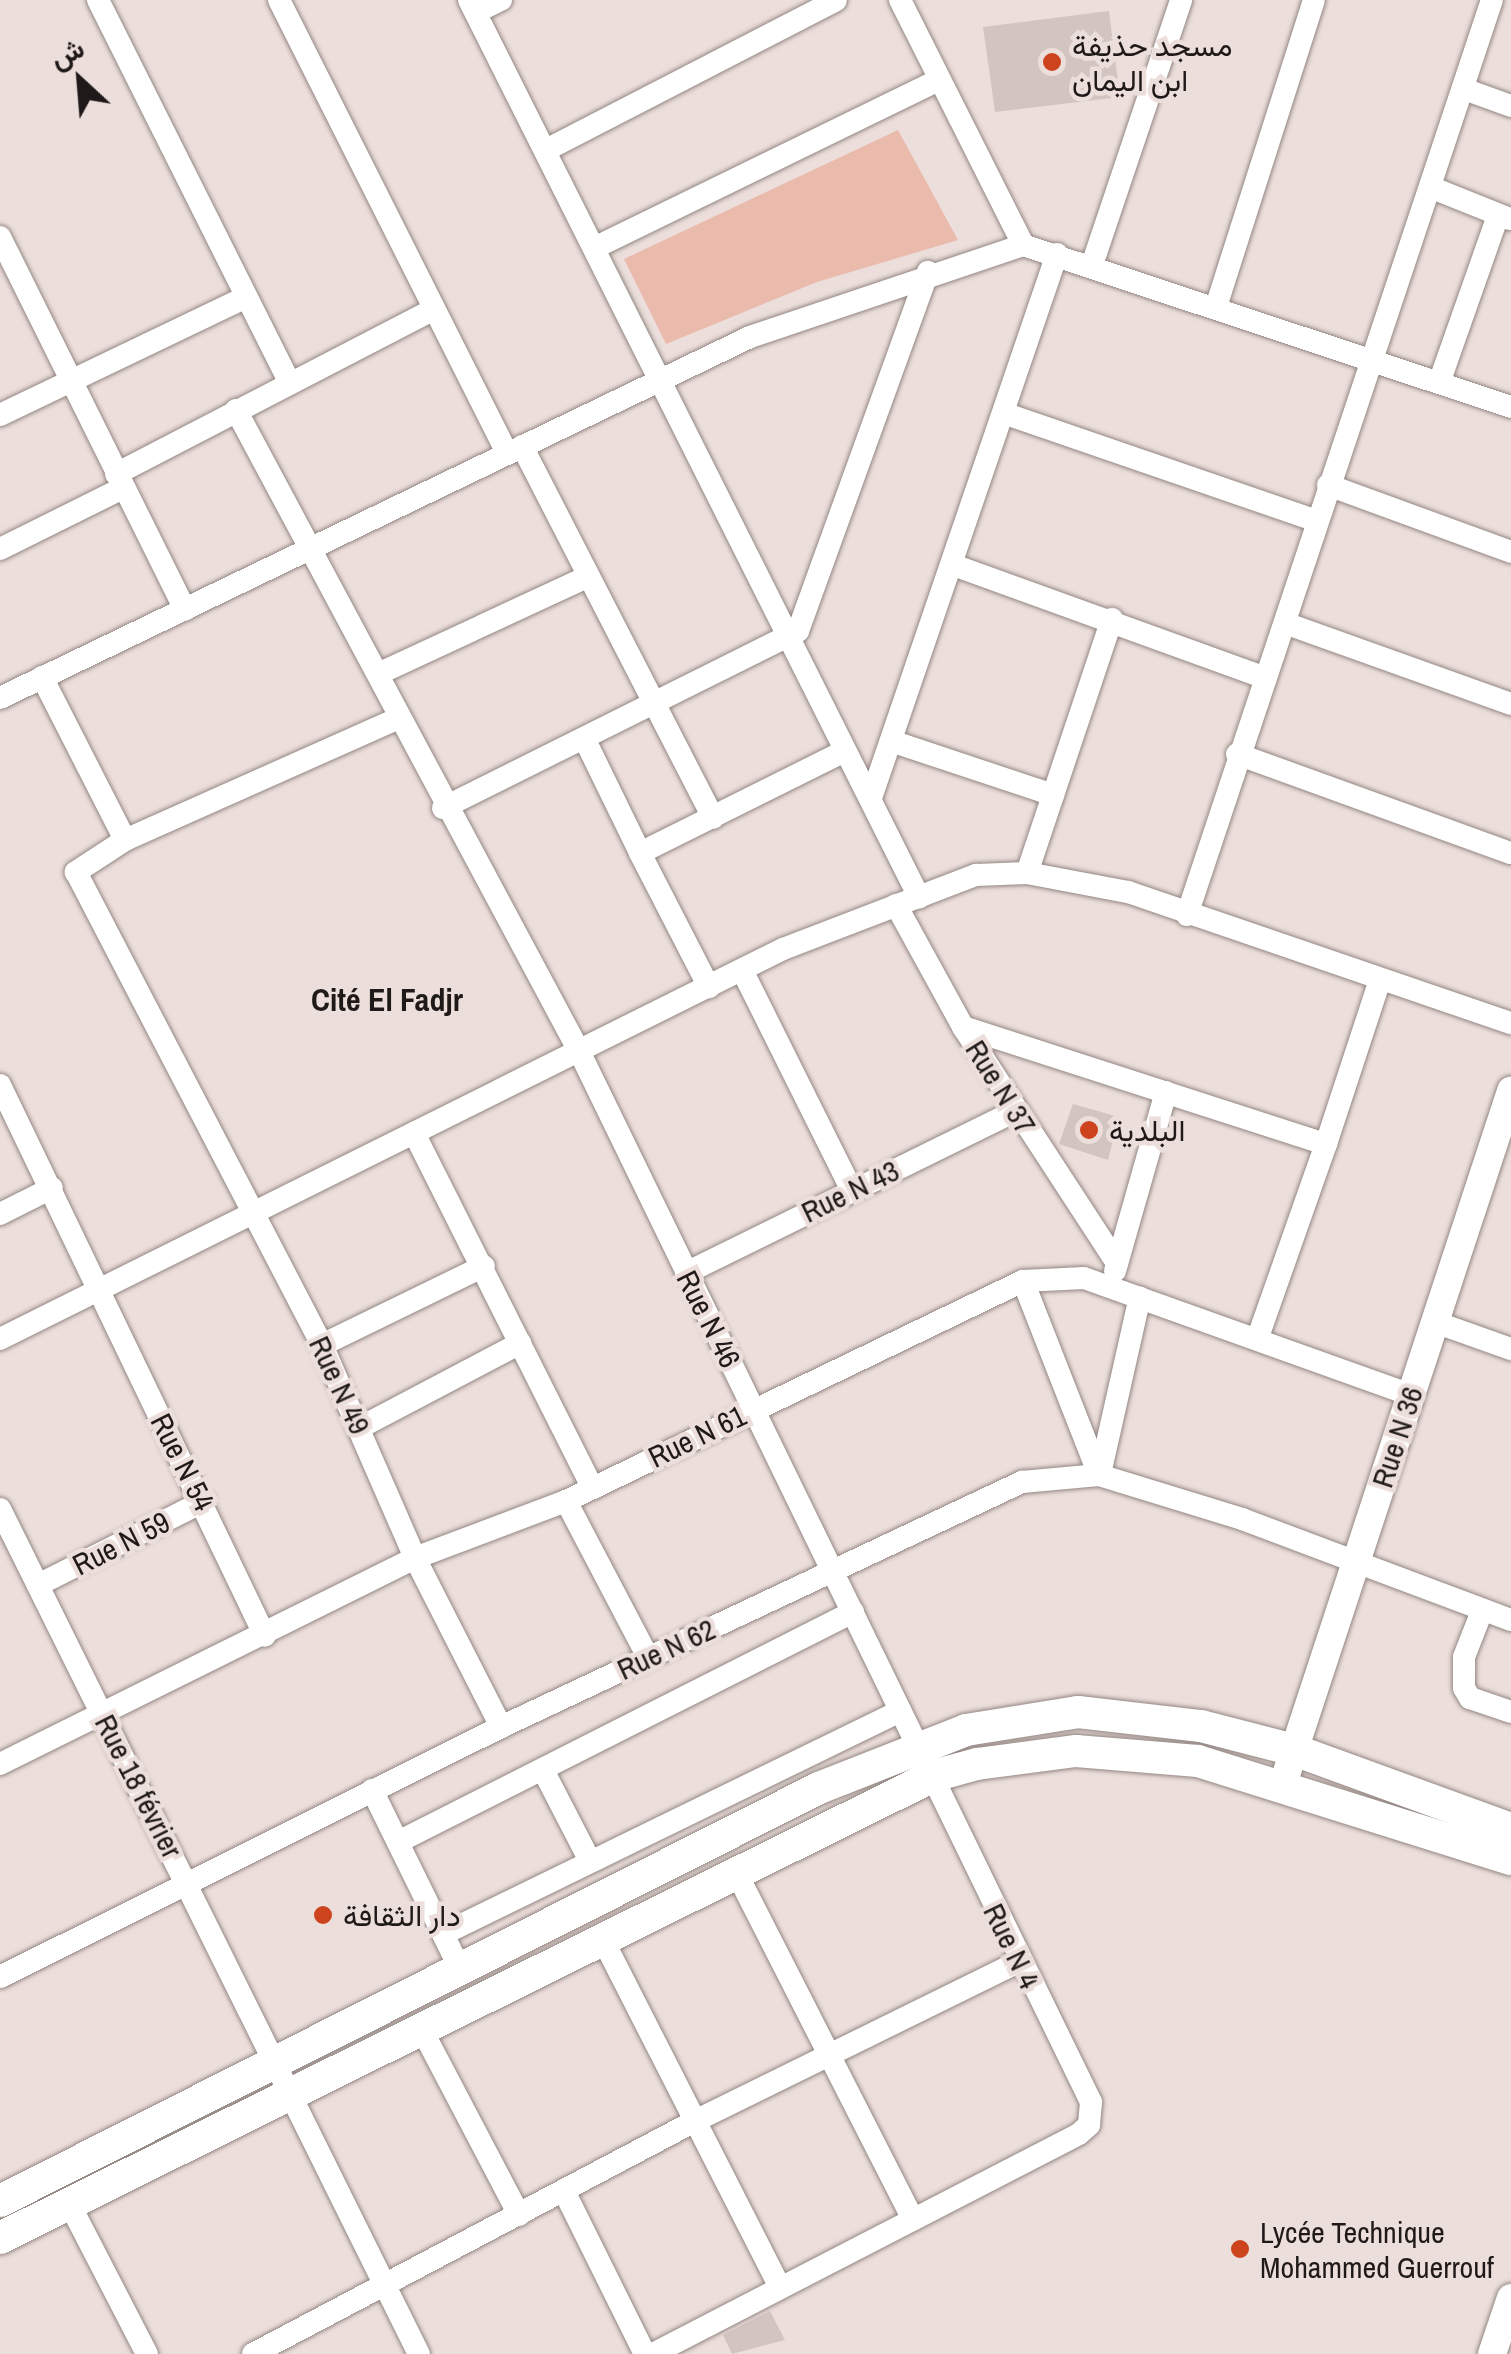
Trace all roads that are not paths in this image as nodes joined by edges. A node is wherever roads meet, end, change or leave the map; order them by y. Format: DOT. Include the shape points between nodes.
graph roads {
  1 [pos="98,0"];
  2 [pos="278,0"];
  3 [pos="501,0"];
  4 [pos="836,0"];
  5 [pos="900,0"];
  6 [pos="1181,0"];
  7 [pos="1314,0"];
  8 [pos="1492,0"];
  9 [pos="472,6"];
  10 [pos="938,80"];
  11 [pos="1464,89"];
  12 [pos="1511,106"];
  13 [pos="546,150"];
  14 [pos="1430,187"];
  15 [pos="1505,217"];
  16 [pos="0,238"];
  17 [pos="1022,245"];
  18 [pos="594,248"];
  19 [pos="1057,254"];
  20 [pos="6,264"];
  21 [pos="1092,265"];
  22 [pos="928,272"];
  23 [pos="246,297"];
  24 [pos="1216,307"];
  25 [pos="434,309"];
  26 [pos="1370,356"];
  27 [pos="658,378"];
  28 [pos="72,380"];
  29 [pos="289,381"];
  30 [pos="1440,383"];
  31 [pos="1511,407"];
  32 [pos="236,410"];
  33 [pos="1006,414"];
  34 [pos="0,415"];
  35 [pos="514,450"];
  36 [pos="120,481"];
  37 [pos="1328,485"];
  38 [pos="1314,520"];
  39 [pos="0,549"];
  40 [pos="314,552"];
  41 [pos="1511,552"];
  42 [pos="956,566"];
  43 [pos="585,578"];
  44 [pos="185,610"];
  45 [pos="1112,619"];
  46 [pos="1284,623"];
  47 [pos="787,639"];
  48 [pos="378,674"];
  49 [pos="42,677"];
  50 [pos="1262,677"];
  51 [pos="0,698"];
  52 [pos="1511,704"];
  53 [pos="654,707"];
  54 [pos="399,718"];
  55 [pos="585,740"];
  56 [pos="892,741"];
  57 [pos="845,751"];
  58 [pos="1237,754"];
  59 [pos="1053,795"];
  60 [pos="870,798"];
  61 [pos="442,808"];
  62 [pos="713,818"];
  63 [pos="125,840"];
  64 [pos="640,853"];
  65 [pos="1511,853"];
  66 [pos="1027,872"];
  67 [pos="919,897"];
  68 [pos="896,905"];
  69 [pos="1187,915"];
  70 [pos="742,970"];
  71 [pos="1379,983"];
  72 [pos="708,986"];
  73 [pos="1511,1022"];
  74 [pos="963,1027"];
  75 [pos="580,1053"];
  76 [pos="0,1085"];
  77 [pos="1511,1091"];
  78 [pos="1166,1092"];
  79 [pos="1015,1111"];
  80 [pos="414,1133"];
  81 [pos="1326,1144"];
  82 [pos="52,1188"];
  83 [pos="851,1190"];
  84 [pos="0,1214"];
  85 [pos="253,1216"];
  86 [pos="1117,1263"];
  87 [pos="484,1266"];
  88 [pos="686,1272"];
  89 [pos="1023,1280"];
  90 [pos="1110,1287"];
  91 [pos="101,1289"];
  92 [pos="1140,1297"];
  93 [pos="1435,1322"];
  94 [pos="1258,1337"];
  95 [pos="0,1339"];
  96 [pos="520,1343"];
  97 [pos="322,1344"];
  98 [pos="1511,1349"];
  99 [pos="1411,1395"];
  100 [pos="754,1408"];
  101 [pos="361,1428"];
  102 [pos="1099,1476"];
  103 [pos="592,1487"];
  104 [pos="204,1500"];
  105 [pos="566,1501"];
  106 [pos="0,1508"];
  107 [pos="415,1558"];
  108 [pos="1356,1562"];
  109 [pos="832,1570"];
  110 [pos="38,1584"];
  111 [pos="1482,1610"];
  112 [pos="852,1612"];
  113 [pos="1511,1620"];
  114 [pos="265,1636"];
  115 [pos="648,1657"];
  116 [pos="900,1711"];
  117 [pos="1511,1712"];
  118 [pos="103,1715"];
  119 [pos="501,1727"];
  120 [pos="917,1746"];
  121 [pos="1294,1750"];
  122 [pos="0,1764"];
  123 [pos="543,1770"];
  124 [pos="933,1776"];
  125 [pos="1283,1784"];
  126 [pos="372,1790"];
  127 [pos="1511,1829"];
  128 [pos="398,1842"];
  129 [pos="1511,1859"];
  130 [pos="590,1862"];
  131 [pos="736,1872"];
  132 [pos="186,1881"];
  133 [pos="444,1934"];
  134 [pos="602,1938"];
  135 [pos="1018,1962"];
  136 [pos="461,1971"];
  137 [pos="0,1977"];
  138 [pos="420,2028"];
  139 [pos="830,2053"];
  140 [pos="284,2078"];
  141 [pos="693,2122"];
  142 [pos="564,2191"];
  143 [pos="0,2201"];
  144 [pos="69,2203"];
  145 [pos="519,2215"];
  146 [pos="913,2218"];
  147 [pos="0,2238"];
  148 [pos="385,2286"];
  149 [pos="780,2287"];
  150 [pos="1511,2298"];
  151 [pos="692,2345"];
  152 [pos="147,2354"];
  153 [pos="254,2354"];
  154 [pos="419,2354"];
  155 [pos="645,2354"];
  156 [pos="653,2354"];
  157 [pos="1492,2354"];
  1 -- 23 [label="street"];
  2 -- 25 [label="street"];
  3 -- 9 [label="street"];
  4 -- 13 [label="street"];
  5 -- 10 [label="street"];
  6 -- 21 [label="street"];
  7 -- 24 [label="street"];
  8 -- 11 [label="street"];
  9 -- 13 [label="street"];
  10 -- 17 [label="street"];
  10 -- 18 [label="street"];
  11 -- 12 [label="street"];
  11 -- 14 [label="street"];
  13 -- 18 [label="street"];
  14 -- 15 [label="street"];
  14 -- 26 [label="street"];
  15 -- 30 [label="street"];
  16 -- 20 [label="street"];
  17 -- 19 [label="street"];
  17 -- 22 [label="street"];
  18 -- 27 [label="street"];
  19 -- 21 [label="street"];
  19 -- 33 [label="street"];
  20 -- 28 [label="street"];
  21 -- 24 [label="street"];
  22 -- 27 [label="street"];
  22 -- 47 [label="street" via="812,611"];
  23 -- 28 [label="street"];
  23 -- 29 [label="street"];
  24 -- 26 [label="street"];
  25 -- 29 [label="street"];
  25 -- 35 [label="street"];
  26 -- 30 [label="street"];
  26 -- 37 [label="street"];
  27 -- 35 [label="street"];
  27 -- 47 [label="street"];
  28 -- 34 [label="street"];
  28 -- 36 [label="street"];
  29 -- 32 [label="street"];
  30 -- 31 [label="street"];
  32 -- 36 [label="street"];
  32 -- 40 [label="street, Rue N 46"];
  33 -- 38 [label="street"];
  33 -- 42 [label="street"];
  35 -- 40 [label="street"];
  35 -- 43 [label="street"];
  36 -- 39 [label="street"];
  36 -- 44 [label="street"];
  37 -- 38 [label="street"];
  37 -- 41 [label="street"];
  38 -- 46 [label="street"];
  40 -- 44 [label="street"];
  40 -- 48 [label="street, Rue N 46"];
  42 -- 45 [label="street"];
  42 -- 56 [label="street"];
  43 -- 48 [label="street"];
  43 -- 53 [label="street"];
  44 -- 49 [label="street"];
  45 -- 50 [label="street"];
  45 -- 59 [label="street"];
  46 -- 50 [label="street"];
  46 -- 52 [label="street"];
  47 -- 53 [label="street"];
  47 -- 57 [label="street"];
  48 -- 54 [label="street, Rue N 46"];
  49 -- 51 [label="street"];
  49 -- 63 [label="street"];
  50 -- 58 [label="street"];
  53 -- 55 [label="street"];
  53 -- 62 [label="street"];
  54 -- 61 [label="street, Rue N 46"];
  54 -- 63 [label="street, Rue N 49"];
  55 -- 61 [label="street"];
  55 -- 64 [label="street"];
  56 -- 59 [label="street"];
  56 -- 60 [label="street"];
  57 -- 60 [label="street"];
  57 -- 62 [label="street"];
  58 -- 65 [label="street"];
  58 -- 69 [label="street"];
  59 -- 66 [label="street"];
  60 -- 67 [label="street"];
  61 -- 75 [label="street, Rue N 46"];
  62 -- 64 [label="street"];
  63 -- 85 [label="street, Rue N 49" via="82,862 78,878"];
  64 -- 72 [label="street"];
  66 -- 67 [label="street" via="976,876"];
  66 -- 69 [label="street" via="1128,892"];
  67 -- 68 [label="street"];
  68 -- 70 [label="street"];
  68 -- 74 [label="street, Rue N 37"];
  69 -- 71 [label="street"];
  70 -- 72 [label="street"];
  70 -- 83 [label="street"];
  71 -- 73 [label="street"];
  71 -- 81 [label="street"];
  72 -- 75 [label="street"];
  74 -- 78 [label="street"];
  74 -- 79 [label="street, Rue N 37"];
  75 -- 80 [label="street"];
  75 -- 88 [label="street, Rue N 46"];
  76 -- 82 [label="street, Rue N 54"];
  77 -- 93 [label="street, Rue N 36"];
  78 -- 81 [label="street"];
  78 -- 86 [label="street"];
  79 -- 83 [label="street, Rue N 43"];
  79 -- 86 [label="street, Rue N 37"];
  80 -- 85 [label="street"];
  80 -- 87 [label="street"];
  81 -- 94 [label="street"];
  82 -- 84 [label="street"];
  82 -- 91 [label="street, Rue N 54"];
  83 -- 88 [label="street, Rue N 43"];
  85 -- 91 [label="street"];
  85 -- 97 [label="street, Rue N 49"];
  86 -- 90 [label="street"];
  87 -- 96 [label="street"];
  87 -- 97 [label="street"];
  88 -- 100 [label="street, Rue N 46"];
  89 -- 90 [label="street, Rue N 61" via="1052,1274"];
  89 -- 100 [label="street, Rue N 61"];
  89 -- 102 [label="street"];
  90 -- 92 [label="street, Rue N 61"];
  91 -- 95 [label="street"];
  91 -- 104 [label="street, Rue N 54"];
  92 -- 94 [label="street, Rue N 61"];
  92 -- 102 [label="street"];
  93 -- 98 [label="street"];
  93 -- 99 [label="street, Rue N 36"];
  94 -- 99 [label="street, Rue N 61"];
  96 -- 101 [label="street"];
  96 -- 103 [label="street"];
  97 -- 101 [label="street, Rue N 49"];
  99 -- 108 [label="street, Rue N 36"];
  100 -- 103 [label="street, Rue N 61"];
  100 -- 109 [label="street, Rue N 46"];
  101 -- 107 [label="street, Rue N 49"];
  102 -- 108 [label="street, Rue N 62"];
  102 -- 109 [label="street, Rue N 62" via="1022,1482"];
  103 -- 105 [label="street, Rue N 61"];
  104 -- 110 [label="street, Rue N 59"];
  104 -- 114 [label="street, Rue N 54"];
  105 -- 107 [label="street, Rue N 61"];
  105 -- 115 [label="street"];
  106 -- 110 [label="street, Rue 18 février"];
  107 -- 114 [label="street, Rue N 61"];
  107 -- 119 [label="street, Rue N 49"];
  108 -- 111 [label="street, Rue N 62"];
  108 -- 121 [label="street, Rue N 36"];
  109 -- 112 [label="street, Rue N 46"];
  109 -- 115 [label="street, Rue N 62"];
  110 -- 118 [label="street, Rue 18 février"];
  111 -- 113 [label="street, Rue N 62"];
  111 -- 117 [label="street" via="1464,1657 1464,1688 1470,1698"];
  112 -- 116 [label="street, Rue N 46"];
  112 -- 123 [label="street"];
  114 -- 118 [label="street, Rue N 61"];
  115 -- 119 [label="street, Rue N 62"];
  116 -- 120 [label="street, Rue N 46"];
  116 -- 130 [label="street"];
  118 -- 122 [label="street, Rue N 61"];
  118 -- 132 [label="street, Rue 18 février"];
  119 -- 126 [label="street, Rue N 62"];
  120 -- 121 [label="main road" via="1078,1712 1200,1726"];
  120 -- 124 [label="street, Rue N 4"];
  120 -- 136 [label="main road"];
  121 -- 125 [label="street, Rue N 36"];
  121 -- 127 [label="main road"];
  123 -- 128 [label="street"];
  123 -- 130 [label="street"];
  124 -- 125 [label="main road" via="1015,1756 1135,1750"];
  124 -- 131 [label="main road"];
  124 -- 135 [label="street, Rue N 4"];
  125 -- 129 [label="main road"];
  126 -- 128 [label="street"];
  126 -- 132 [label="street, Rue N 62"];
  128 -- 133 [label="street"];
  130 -- 133 [label="street"];
  131 -- 134 [label="main road"];
  131 -- 139 [label="street"];
  132 -- 137 [label="street, Rue N 62"];
  132 -- 140 [label="street, Rue 18 février"];
  133 -- 136 [label="street"];
  134 -- 138 [label="main road"];
  134 -- 141 [label="street"];
  135 -- 139 [label="street"];
  135 -- 146 [label="street, Rue N 4" via="1092,2114 1080,2134"];
  136 -- 140 [label="main road"];
  138 -- 140 [label="main road"];
  138 -- 145 [label="street"];
  139 -- 141 [label="street"];
  139 -- 146 [label="street"];
  140 -- 143 [label="main road"];
  140 -- 144 [label="main road"];
  140 -- 148 [label="street, Rue 18 février"];
  141 -- 142 [label="street"];
  141 -- 149 [label="street"];
  142 -- 145 [label="street"];
  142 -- 155 [label="street"];
  144 -- 147 [label="main road"];
  144 -- 152 [label="street"];
  145 -- 148 [label="street"];
  146 -- 149 [label="street"];
  148 -- 153 [label="street"];
  148 -- 154 [label="street, Rue 18 février"];
  149 -- 151 [label="street"];
  150 -- 157 [label="street"];
  151 -- 156 [label="street"];
}
